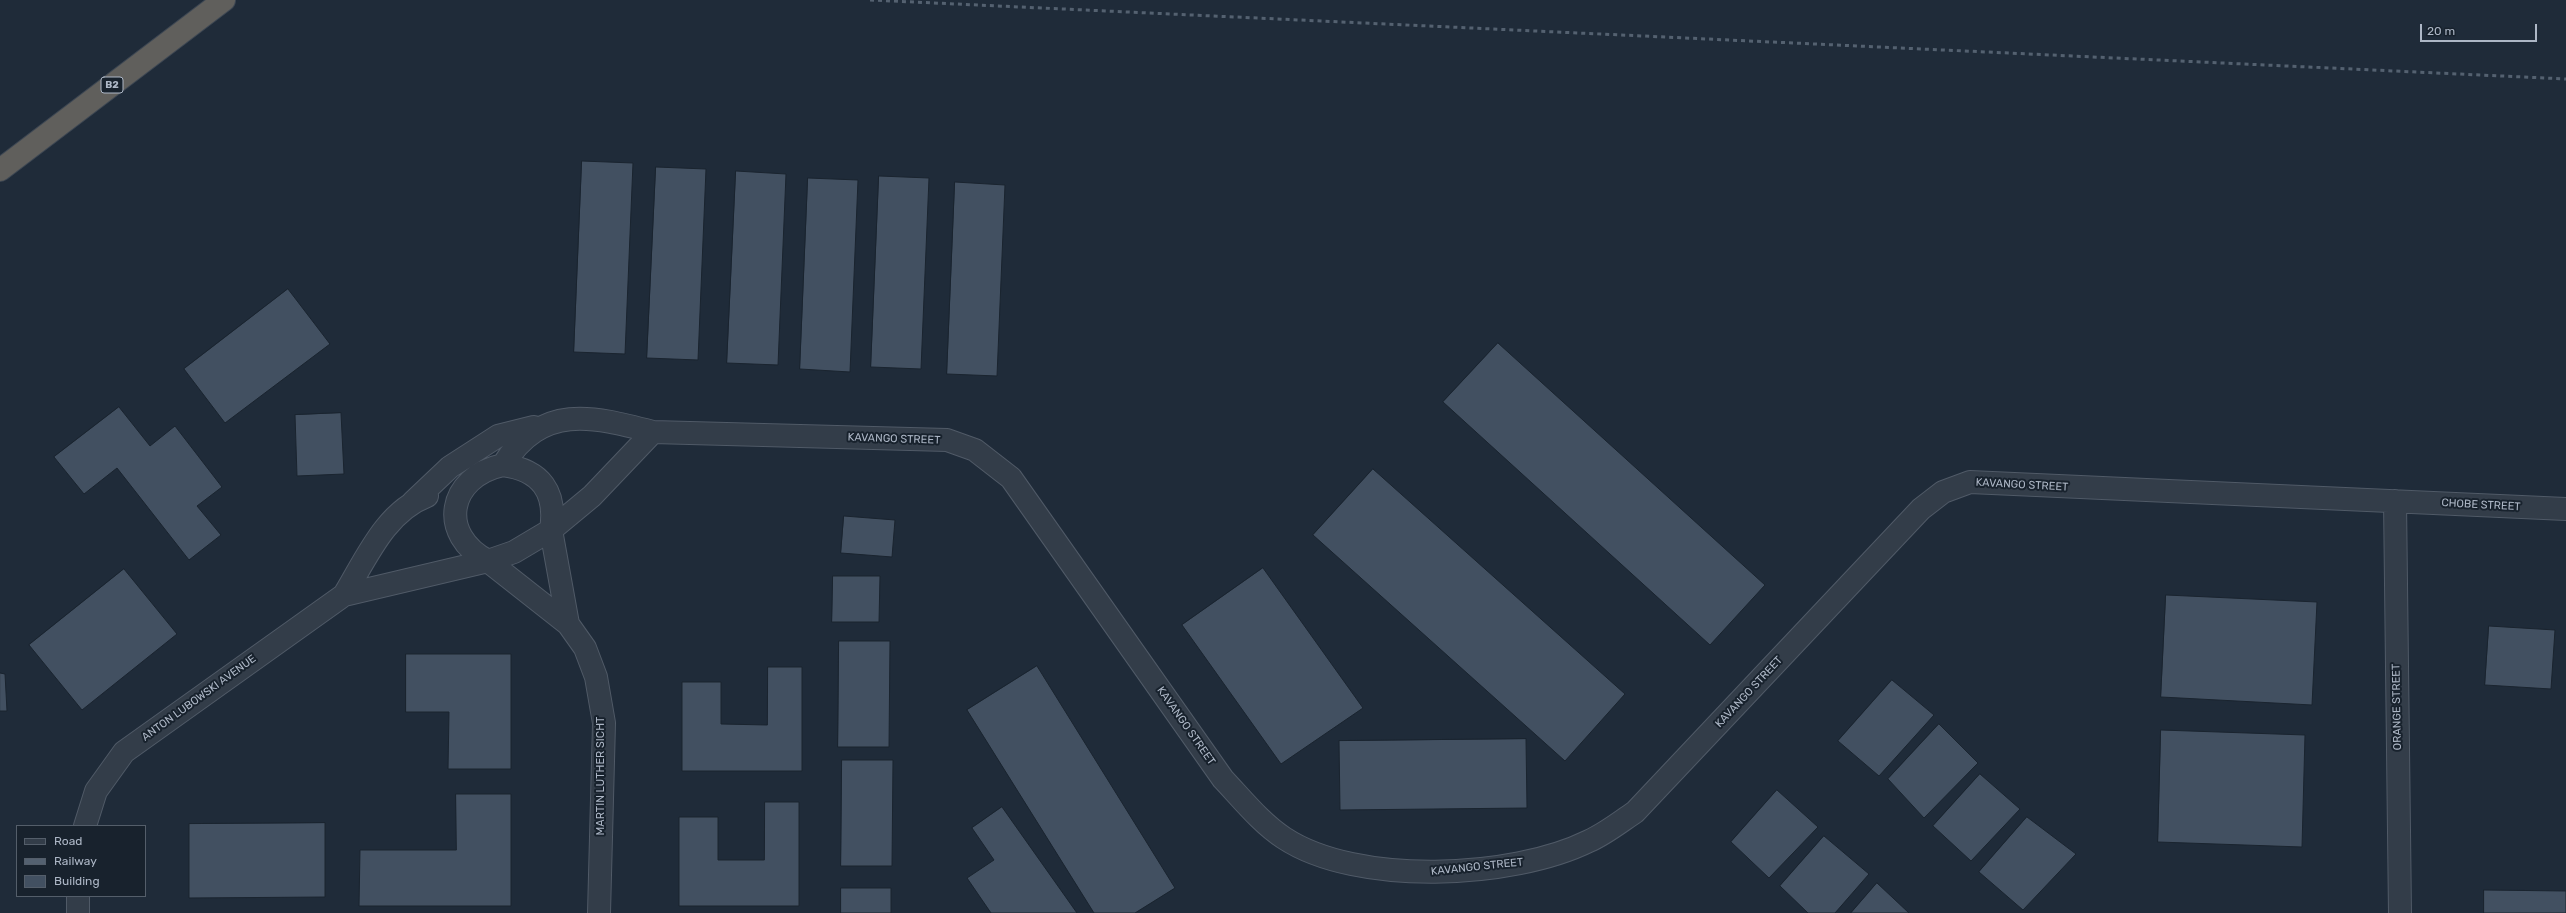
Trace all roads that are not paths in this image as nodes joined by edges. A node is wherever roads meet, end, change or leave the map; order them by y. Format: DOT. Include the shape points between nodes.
graph roads {
  1 [pos="224,0"];
  2 [pos="0,170"];
  3 [pos="571,417"];
  4 [pos="653,432"];
  5 [pos="503,465"];
  6 [pos="468,482"];
  7 [pos="2395,501"];
  8 [pos="413,502"];
  9 [pos="2566,508"];
  10 [pos="552,530"];
  11 [pos="488,561"];
  12 [pos="344,595"];
  13 [pos="568,624"];
  14 [pos="85,825"];
  15 [pos="78,897"];
  16 [pos="78,913"];
  17 [pos="599,913"];
  18 [pos="2400,913"];
  1 -- 2 [label="highway, B2"];
  3 -- 4 [label="street, KAVANGO STREET" via="610,420"];
  3 -- 5 [label="street, KAVANGO STREET" via="538,429 515,445"];
  3 -- 8 [label="street" via="498,436 450,467"];
  4 -- 7 [label="street, KAVANGO STREET" via="947,440 975,450 1011,478 1224,779 1252,809 1284,838 1319,855 1363,867 1423,872 1490,867 1542,858 1589,841 1634,812 1921,510 1943,492 1970,482"];
  4 -- 10 [label="street" via="592,496"];
  5 -- 6 [label="street" via="478,473"];
  5 -- 10 [label="street" via="533,474 544,485 552,499"];
  6 -- 8 [label="street, ANTON LUBOWSKI AVENUE"];
  6 -- 11 [label="street" via="459,495 455,511 456,527 474,554"];
  7 -- 9 [label="street, CHOBE STREET"];
  7 -- 18 [label="street, ORANGE STREET"];
  8 -- 12 [label="street, ANTON LUBOWSKI AVENUE" via="391,519"];
  10 -- 11 [label="street" via="521,549"];
  10 -- 13 [label="street, MARTIN LUTHER SICHT"];
  11 -- 12 [label="street, ANTON LUBOWSKI AVENUE"];
  11 -- 13 [label="street, MARTIN LUTHER SICHT"];
  12 -- 14 [label="street, ANTON LUBOWSKI AVENUE" via="124,752 96,791"];
  13 -- 17 [label="street, MARTIN LUTHER SICHT" via="585,648 596,677 604,723"];
  15 -- 16 [label="street"];
}
